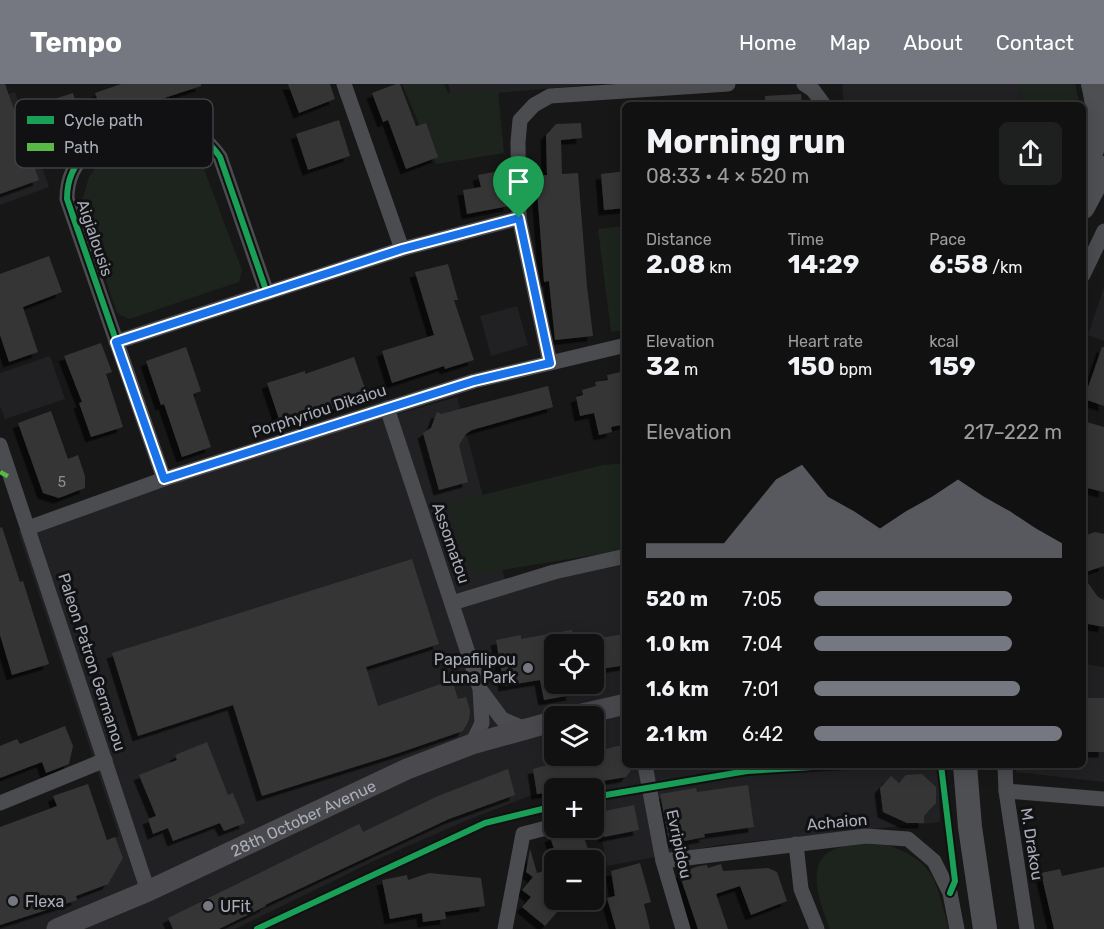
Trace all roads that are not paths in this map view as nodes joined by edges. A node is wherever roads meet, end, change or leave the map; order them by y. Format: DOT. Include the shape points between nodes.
graph roads {
  1 [pos="344,84"];
  2 [pos="728,84"];
  3 [pos="804,84"];
  4 [pos="1093,84"];
  5 [pos="822,102"];
  6 [pos="213,146"];
  7 [pos="1086,164"];
  8 [pos="73,168"];
  9 [pos="1104,168"];
  10 [pos="1086,201"];
  11 [pos="519,218"];
  12 [pos="1104,231"];
  13 [pos="402,249"];
  14 [pos="1086,269"];
  15 [pos="267,293"];
  16 [pos="116,342"];
  17 [pos="622,346"];
  18 [pos="550,363"];
  19 [pos="387,408"];
  20 [pos="0,445"];
  21 [pos="164,479"];
  22 [pos="28,528"];
  23 [pos="622,557"];
  24 [pos="452,603"];
  25 [pos="480,689"];
  26 [pos="622,705"];
  27 [pos="604,709"];
  28 [pos="544,724"];
  29 [pos="525,729"];
  30 [pos="472,744"];
  31 [pos="105,760"];
  32 [pos="646,768"];
  33 [pos="965,768"];
  34 [pos="980,768"];
  35 [pos="1005,768"];
  36 [pos="1006,791"];
  37 [pos="1104,798"];
  38 [pos="0,803"];
  39 [pos="544,829"];
  40 [pos="796,844"];
  41 [pos="663,861"];
  42 [pos="148,891"];
  43 [pos="57,929"];
  44 [pos="505,929"];
  45 [pos="683,929"];
  46 [pos="817,929"];
  47 [pos="957,929"];
  48 [pos="985,929"];
  49 [pos="999,929"];
  50 [pos="1028,929"];
  1 -- 13 [label="street"];
  2 -- 11 [label="street" via="550,96 541,100 526,112 518,128"];
  3 -- 5 [label="street"];
  4 -- 7 [label="main road" via="1099,108 1098,132"];
  6 -- 15 [label="street, Aigialousis" via="227,175"];
  8 -- 16 [label="street, Aigialousis" via="67,182 67,199"];
  9 -- 10 [label="main road"];
  11 -- 13 [label="street"];
  11 -- 18 [label="street"];
  12 -- 14 [label="street"];
  13 -- 15 [label="street"];
  15 -- 16 [label="street"];
  16 -- 21 [label="street, Aigialousis"];
  17 -- 18 [label="street, Porphyriou Dikaiou"];
  18 -- 19 [label="street, Porphyriou Dikaiou"];
  19 -- 21 [label="street, Porphyriou Dikaiou"];
  19 -- 24 [label="street, Assomatou"];
  20 -- 22 [label="street, Paleon Patron Germanou"];
  21 -- 22 [label="street, Porphyriou Dikaiou"];
  22 -- 31 [label="street, Paleon Patron Germanou"];
  23 -- 24 [label="street" via="554,572"];
  24 -- 25 [label="street, Assomatou"];
  25 -- 29 [label="street, Assomatou" via="502,719"];
  25 -- 30 [label="street, Assomatou" via="483,723"];
  26 -- 27 [label="main road"];
  28 -- 29 [label="main road, 28th October Avenue"];
  29 -- 30 [label="main road, 28th October Avenue"];
  30 -- 42 [label="main road, 28th October Avenue" via="355,792"];
  31 -- 38 [label="street"];
  31 -- 42 [label="street, Paleon Patron Germanou"];
  32 -- 41 [label="street, Evripidou"];
  33 -- 48 [label="main road"];
  34 -- 49 [label="main road"];
  35 -- 36 [label="street, M. Drakou"];
  36 -- 37 [label="street"];
  36 -- 50 [label="street, M. Drakou"];
  39 -- 44 [label="street" via="523,834"];
  40 -- 41 [label="street, Achaion"];
  40 -- 46 [label="street" via="801,889"];
  40 -- 47 [label="street, Achaion" via="866,836 908,839 934,861 950,892"];
  41 -- 45 [label="street, Evripidou"];
  42 -- 43 [label="main road, 28th October Avenue"];
}
